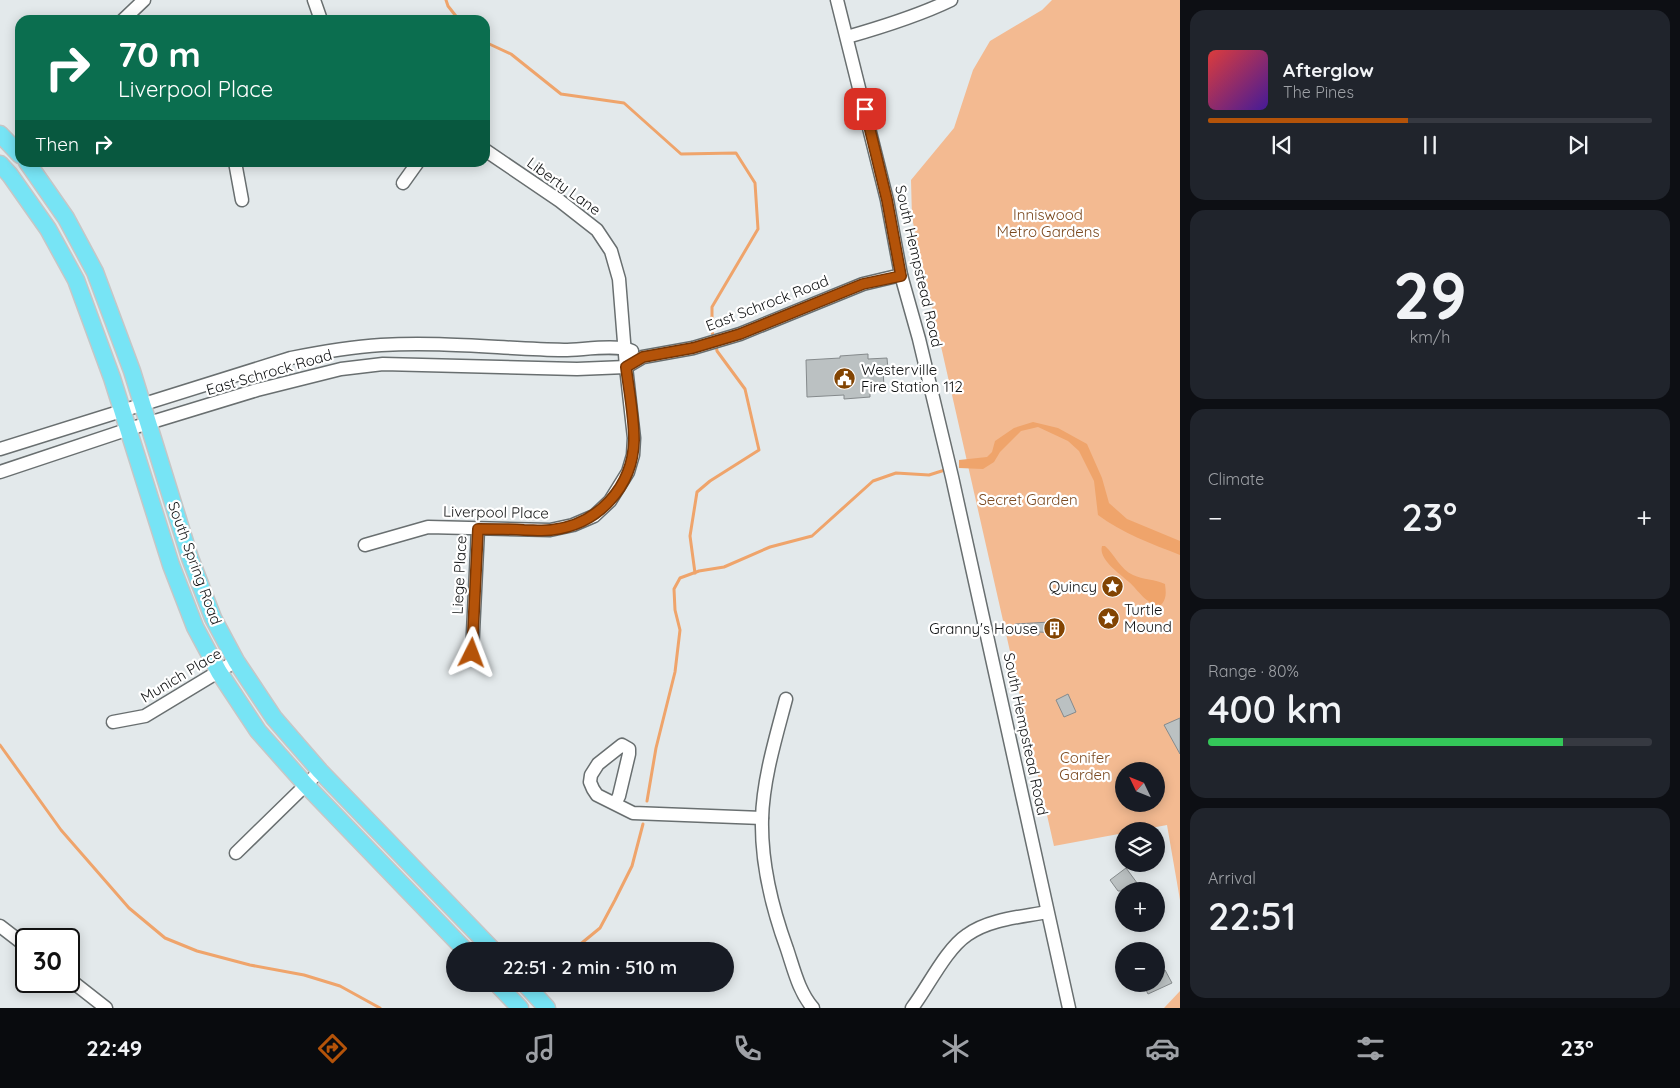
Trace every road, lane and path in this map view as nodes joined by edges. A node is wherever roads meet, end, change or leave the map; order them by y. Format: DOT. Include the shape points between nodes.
graph roads {
  1 [pos="144,0"];
  2 [pos="314,0"];
  3 [pos="837,0"];
  4 [pos="951,0"];
  5 [pos="128,15"];
  6 [pos="319,15"];
  7 [pos="846,37"];
  8 [pos="0,134"];
  9 [pos="15,150"];
  10 [pos="490,153"];
  11 [pos="0,164"];
  12 [pos="30,167"];
  13 [pos="236,167"];
  14 [pos="414,167"];
  15 [pos="403,183"];
  16 [pos="242,200"];
  17 [pos="901,276"];
  18 [pos="625,348"];
  19 [pos="643,357"];
  20 [pos="626,367"];
  21 [pos="142,404"];
  22 [pos="123,410"];
  23 [pos="148,424"];
  24 [pos="129,429"];
  25 [pos="0,449"];
  26 [pos="0,472"];
  27 [pos="478,529"];
  28 [pos="365,545"];
  29 [pos="472,653"];
  30 [pos="236,661"];
  31 [pos="219,672"];
  32 [pos="786,700"];
  33 [pos="112,722"];
  34 [pos="320,770"];
  35 [pos="305,784"];
  36 [pos="615,804"];
  37 [pos="762,818"];
  38 [pos="236,853"];
  39 [pos="1047,912"];
  40 [pos="0,926"];
  41 [pos="15,938"];
  42 [pos="457,942"];
  43 [pos="485,942"];
  44 [pos="80,988"];
  45 [pos="505,992"];
  46 [pos="532,992"];
  47 [pos="106,1008"];
  48 [pos="520,1008"];
  49 [pos="547,1008"];
  50 [pos="813,1008"];
  51 [pos="912,1008"];
  52 [pos="1069,1008"];
  1 -- 5 [label="street"];
  2 -- 6 [label="street"];
  3 -- 7 [label="street, South Hempstead Road"];
  4 -- 7 [label="street" via="877,29"];
  7 -- 17 [label="street, South Hempstead Road" via="887,200"];
  8 -- 9 [label="main road"];
  10 -- 18 [label="street, Liberty Lane" via="597,230 611,251 619,279"];
  11 -- 22 [label="main road, South Spring Road" via="48,229 76,280"];
  12 -- 21 [label="main road, South Spring Road" via="66,218 94,272"];
  13 -- 16 [label="street"];
  14 -- 15 [label="street"];
  17 -- 19 [label="street, East Schrock Road" via="863,284 740,334 693,348"];
  17 -- 39 [label="street, South Hempstead Road" via="920,339 952,477"];
  18 -- 19 [label="street, East Schrock Road"];
  18 -- 20 [label="street, Liverpool Place"];
  18 -- 21 [label="street, East Schrock Road" via="577,350 382,345 338,349 291,358"];
  19 -- 20 [label="street, East Schrock Road"];
  20 -- 23 [label="street, East Schrock Road" via="577,369 383,364 341,369 296,379"];
  20 -- 27 [label="street, Liverpool Place" via="633,455 628,472 610,501 594,516 550,530"];
  21 -- 22 [label="street, East Schrock Road"];
  21 -- 23 [label="main road, South Spring Road"];
  22 -- 24 [label="main road, South Spring Road"];
  22 -- 25 [label="street, East Schrock Road"];
  23 -- 24 [label="street, East Schrock Road"];
  23 -- 30 [label="main road, South Spring Road" via="190,558 213,618"];
  24 -- 26 [label="street, East Schrock Road"];
  24 -- 31 [label="main road, South Spring Road" via="170,565 195,627"];
  27 -- 28 [label="street, Liverpool Place" via="428,527"];
  27 -- 29 [label="street, Liege Place"];
  30 -- 31 [label="street, Munich Place"];
  30 -- 34 [label="main road, South Spring Road" via="274,718"];
  31 -- 33 [label="street, Munich Place" via="144,716"];
  31 -- 35 [label="main road, South Spring Road" via="258,730"];
  32 -- 37 [label="street" via="769,761"];
  34 -- 35 [label="street"];
  34 -- 43 [label="main road, South Spring Road"];
  35 -- 38 [label="street"];
  35 -- 42 [label="main road, South Spring Road"];
  36 -- 37 [label="street" via="633,813"];
  37 -- 50 [label="street" via="764,862 776,917 804,998"];
  39 -- 51 [label="street" via="986,924 966,935"];
  39 -- 52 [label="street, South Hempstead Road"];
  40 -- 41 [label="street"];
  44 -- 47 [label="street"];
  45 -- 48 [label="main road"];
  46 -- 49 [label="main road"];
}
